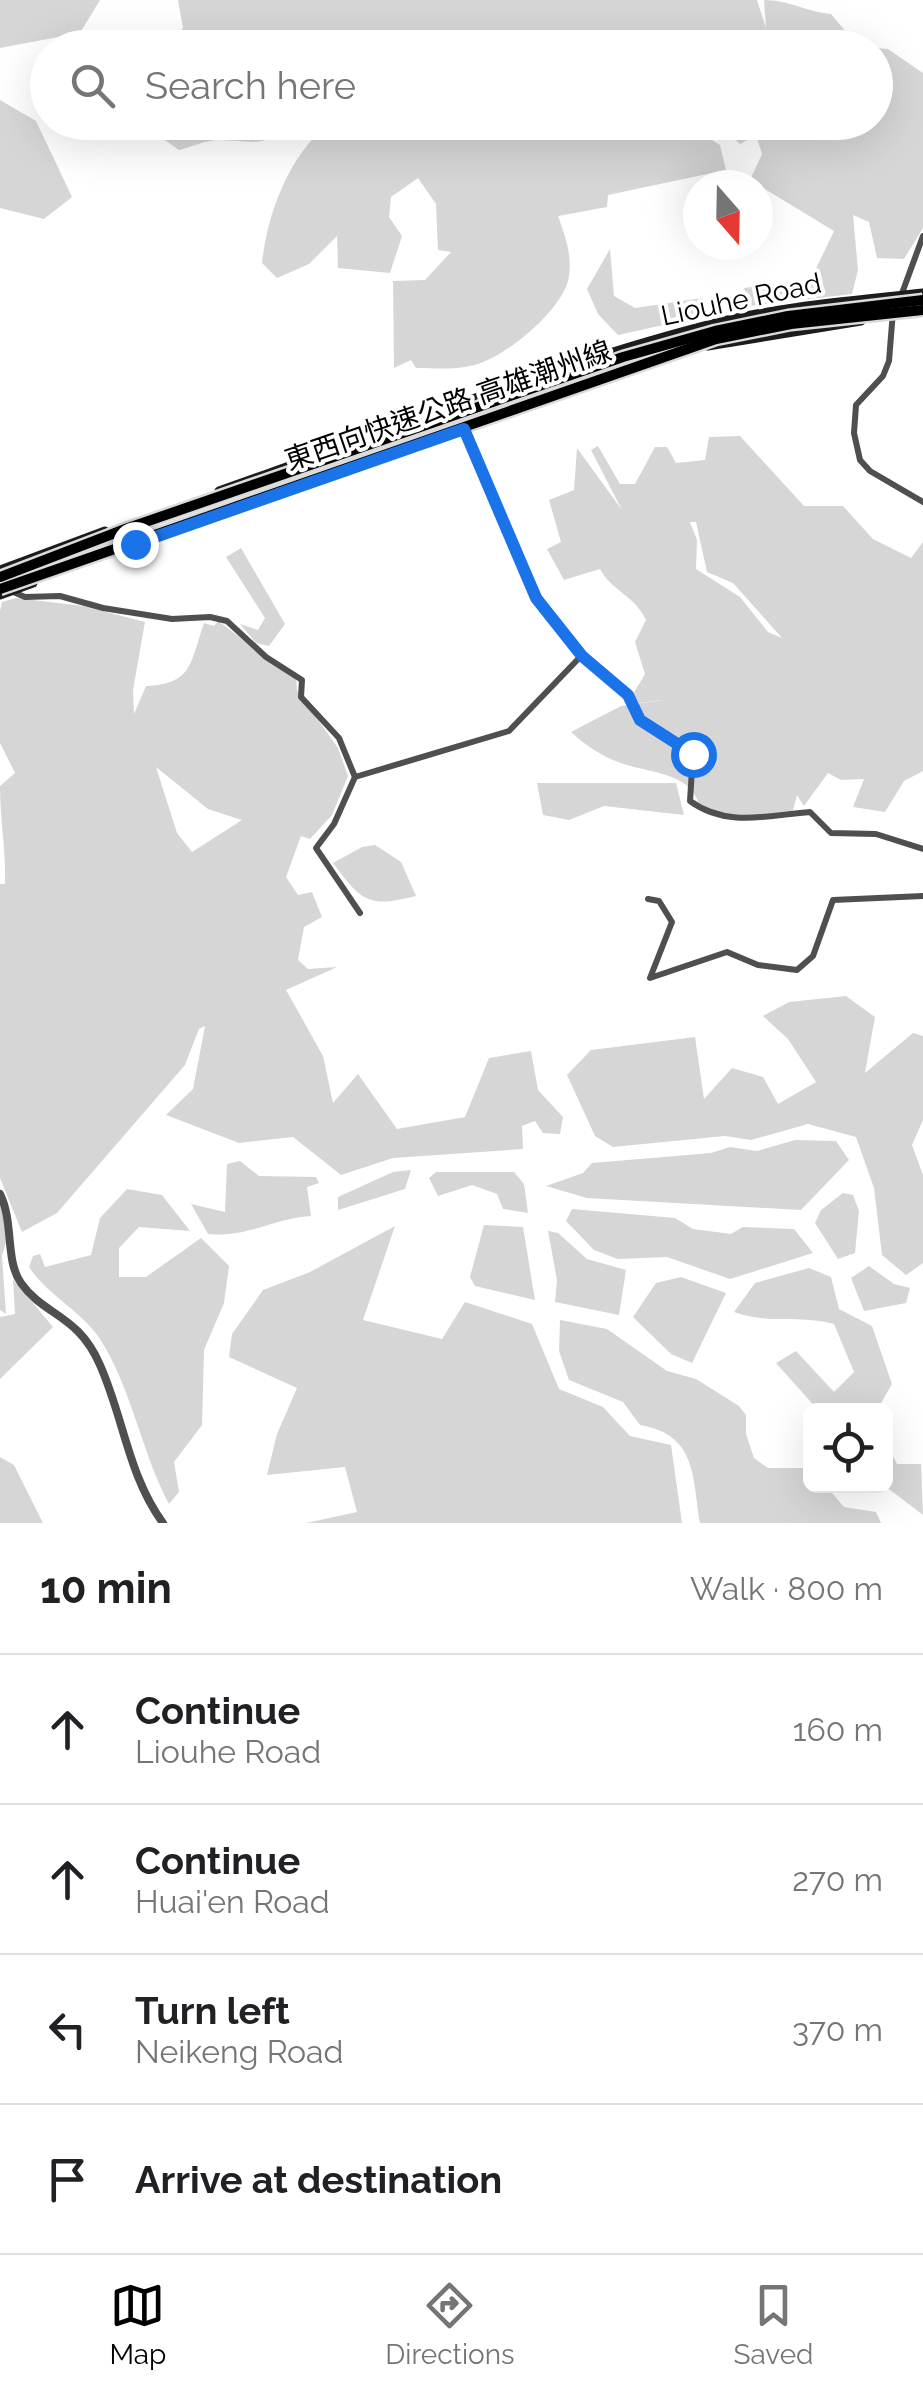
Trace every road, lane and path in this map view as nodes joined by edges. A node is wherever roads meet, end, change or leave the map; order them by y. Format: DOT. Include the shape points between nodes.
graph roads {
  1 [pos="923,236"];
  2 [pos="901,296"];
  3 [pos="923,297"];
  4 [pos="923,312"];
  5 [pos="889,319"];
  6 [pos="456,408"];
  7 [pos="464,429"];
  8 [pos="923,502"];
  9 [pos="0,574"];
  10 [pos="4,592"];
  11 [pos="582,656"];
  12 [pos="355,777"];
  13 [pos="923,849"];
  14 [pos="923,896"];
  15 [pos="648,899"];
  16 [pos="360,913"];
  17 [pos="0,1194"];
  18 [pos="163,1523"];
  1 -- 2 [label="street"];
  2 -- 3 [label="main road, Liouhe Road"];
  2 -- 5 [label="street"];
  2 -- 6 [label="main road, Liouhe Road" via="714,324"];
  3 -- 9 [label="highway, 東西向快速公路 高雄潮州線, bridge" via="714,330 624,357"];
  4 -- 5 [label="main road, Liouhe Road"];
  4 -- 10 [label="highway, 東西向快速公路 高雄潮州線, bridge" via="716,338"];
  5 -- 7 [label="main road, Liouhe Road" via="716,344"];
  5 -- 8 [label="street" via="890,361 856,405 854,432 860,460 870,471"];
  6 -- 7 [label="street"];
  6 -- 9 [label="main road, Liouhe Road"];
  7 -- 10 [label="main road, Liouhe Road"];
  7 -- 11 [label="street" via="536,598"];
  10 -- 12 [label="street" via="227,622 302,680 301,696 339,738"];
  11 -- 12 [label="street" via="510,731"];
  11 -- 13 [label="street" via="628,695 640,720 693,754 690,801 706,812 760,820 810,812 832,833 876,834"];
  12 -- 16 [label="street" via="316,848"];
  14 -- 15 [label="street" via="834,900 813,956 798,970 727,952 650,978 672,922 659,901"];
  17 -- 18 [label="street" via="10,1214 15,1274 90,1346 139,1488"];
}
